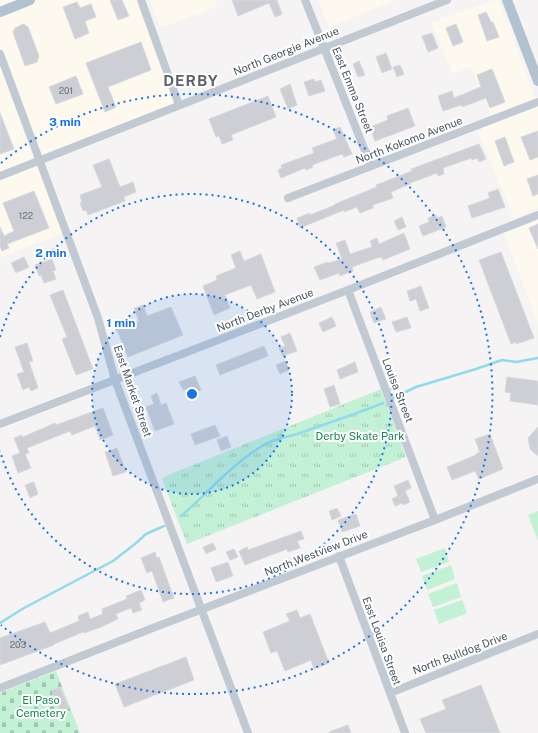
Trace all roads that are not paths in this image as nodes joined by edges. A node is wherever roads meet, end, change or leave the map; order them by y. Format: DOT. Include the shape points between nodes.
graph roads {
  1 [pos="30,0"];
  2 [pos="141,0"];
  3 [pos="305,0"];
  4 [pos="447,0"];
  5 [pos="507,0"];
  6 [pos="0,12"];
  7 [pos="324,48"];
  8 [pos="0,54"];
  9 [pos="538,81"];
  10 [pos="538,102"];
  11 [pos="179,105"];
  12 [pos="39,161"];
  13 [pos="371,166"];
  14 [pos="0,176"];
  15 [pos="288,198"];
  16 [pos="538,215"];
  17 [pos="348,290"];
  18 [pos="115,380"];
  19 [pos="0,424"];
  20 [pos="538,480"];
  21 [pos="435,520"];
  22 [pos="339,556"];
  23 [pos="201,609"];
  24 [pos="538,634"];
  25 [pos="0,688"];
  26 [pos="390,693"];
  27 [pos="248,733"];
  28 [pos="405,733"];
  1 -- 6 [label="main road"];
  2 -- 11 [label="street"];
  3 -- 7 [label="street, East Emma Street"];
  4 -- 7 [label="street, North Georgie Avenue"];
  5 -- 9 [label="main road"];
  7 -- 11 [label="street, North Georgie Avenue"];
  7 -- 13 [label="street, East Emma Street"];
  8 -- 12 [label="street, East Market Street"];
  10 -- 13 [label="street, North Kokomo Avenue"];
  11 -- 12 [label="street, North Georgie Avenue"];
  12 -- 14 [label="street, North Georgie Avenue"];
  12 -- 18 [label="street, East Market Street" via="98,318"];
  13 -- 15 [label="street, North Kokomo Avenue"];
  16 -- 17 [label="street, North Derby Avenue"];
  17 -- 18 [label="street, North Derby Avenue"];
  17 -- 21 [label="street, Louisa Street"];
  18 -- 19 [label="street, North Derby Avenue"];
  18 -- 23 [label="street, East Market Street"];
  20 -- 21 [label="street, North Westview Drive"];
  21 -- 22 [label="street, North Westview Drive"];
  22 -- 23 [label="street, North Westview Drive"];
  22 -- 26 [label="street, East Louisa Street"];
  23 -- 25 [label="street, North Westview Drive"];
  23 -- 27 [label="street, East Market Street"];
  24 -- 26 [label="street, North Bulldog Drive"];
  26 -- 28 [label="street, East Louisa Street"];
}
